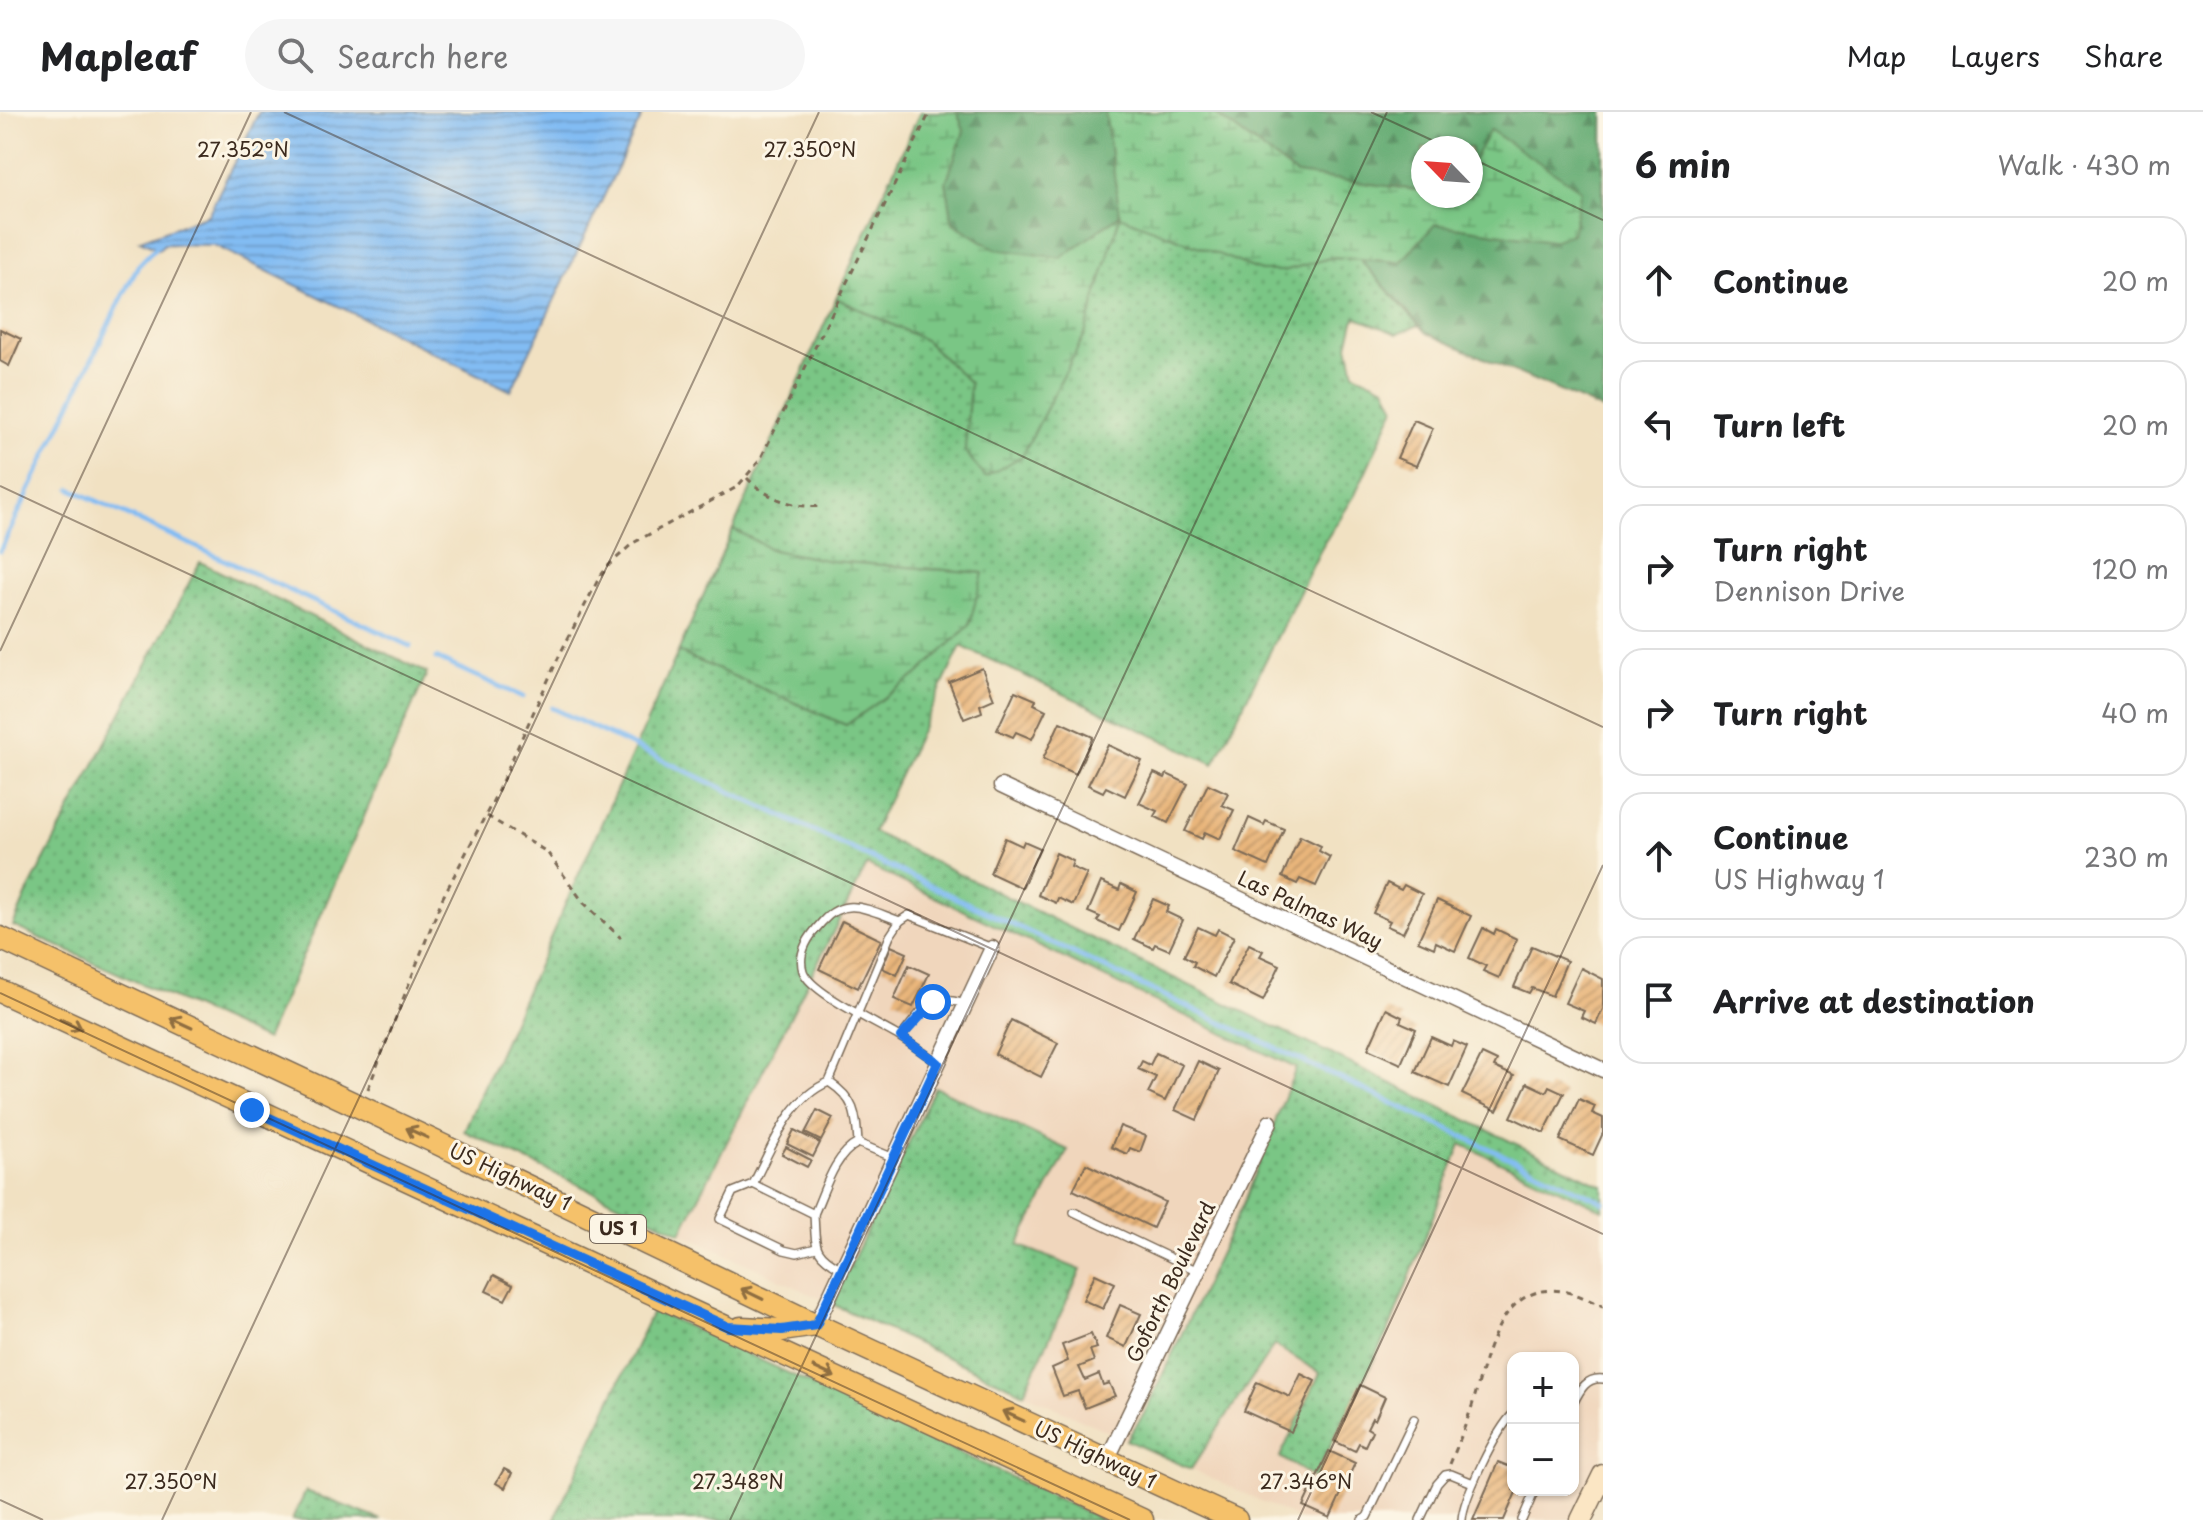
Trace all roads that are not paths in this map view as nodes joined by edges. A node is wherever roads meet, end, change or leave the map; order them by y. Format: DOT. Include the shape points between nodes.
graph roads {
  1 [pos="1001,786"];
  2 [pos="900,921"];
  3 [pos="0,938"];
  4 [pos="992,948"];
  5 [pos="0,991"];
  6 [pos="966,1004"];
  7 [pos="857,1013"];
  8 [pos="901,1037"];
  9 [pos="938,1063"];
  10 [pos="1603,1070"];
  11 [pos="829,1082"];
  12 [pos="1270,1122"];
  13 [pos="858,1143"];
  14 [pos="894,1158"];
  15 [pos="753,1184"];
  16 [pos="1074,1212"];
  17 [pos="814,1214"];
  18 [pos="816,1248"];
  19 [pos="842,1269"];
  20 [pos="1198,1271"];
  21 [pos="816,1325"];
  22 [pos="728,1327"];
  23 [pos="1603,1379"];
  24 [pos="1579,1393"];
  25 [pos="1414,1419"];
  26 [pos="1507,1421"];
  27 [pos="1107,1460"];
  28 [pos="1603,1475"];
  29 [pos="1473,1483"];
  30 [pos="1532,1496"];
  31 [pos="1365,1519"];
  32 [pos="1583,1519"];
  33 [pos="1142,1520"];
  34 [pos="1236,1520"];
  35 [pos="1420,1520"];
  36 [pos="1462,1520"];
  37 [pos="1522,1520"];
  1 -- 10 [label="street, Las Palmas Way"];
  2 -- 4 [label="lane" via="909,915"];
  2 -- 7 [label="lane"];
  2 -- 7 [label="lane" via="845,906 825,918 803,947 804,974"];
  21 -- 3 [label="main road, US Highway 1 / US 1, one-way"];
  4 -- 6 [label="street"];
  5 -- 22 [label="main road, US Highway 1 / US 1, one-way"];
  6 -- 8 [label="lane" via="939,999"];
  6 -- 9 [label="street"];
  7 -- 8 [label="lane"];
  7 -- 11 [label="lane"];
  8 -- 9 [label="lane"];
  9 -- 14 [label="street"];
  11 -- 13 [label="lane" via="852,1102"];
  11 -- 15 [label="lane" via="813,1088 790,1112"];
  12 -- 20 [label="street, Goforth Boulevard"];
  13 -- 14 [label="lane"];
  13 -- 17 [label="lane" via="839,1159"];
  14 -- 19 [label="street"];
  15 -- 17 [label="lane"];
  15 -- 18 [label="lane" via="733,1192 720,1219 784,1250"];
  16 -- 20 [label="lane"];
  17 -- 18 [label="lane"];
  18 -- 19 [label="lane"];
  19 -- 21 [label="street"];
  20 -- 27 [label="street, Goforth Boulevard"];
  21 -- 22 [label="main road" via="782,1330"];
  27 -- 21 [label="main road, US Highway 1 / US 1, one-way"];
  22 -- 33 [label="main road, US Highway 1 / US 1, one-way"];
  23 -- 24 [label="lane" via="1592,1379"];
  25 -- 31 [label="lane"];
  26 -- 29 [label="lane"];
  27 -- 34 [label="main road, US Highway 1 / US 1"];
  28 -- 32 [label="street"];
  29 -- 35 [label="lane" via="1445,1475"];
  29 -- 36 [label="lane"];
  30 -- 37 [label="lane"];
}
